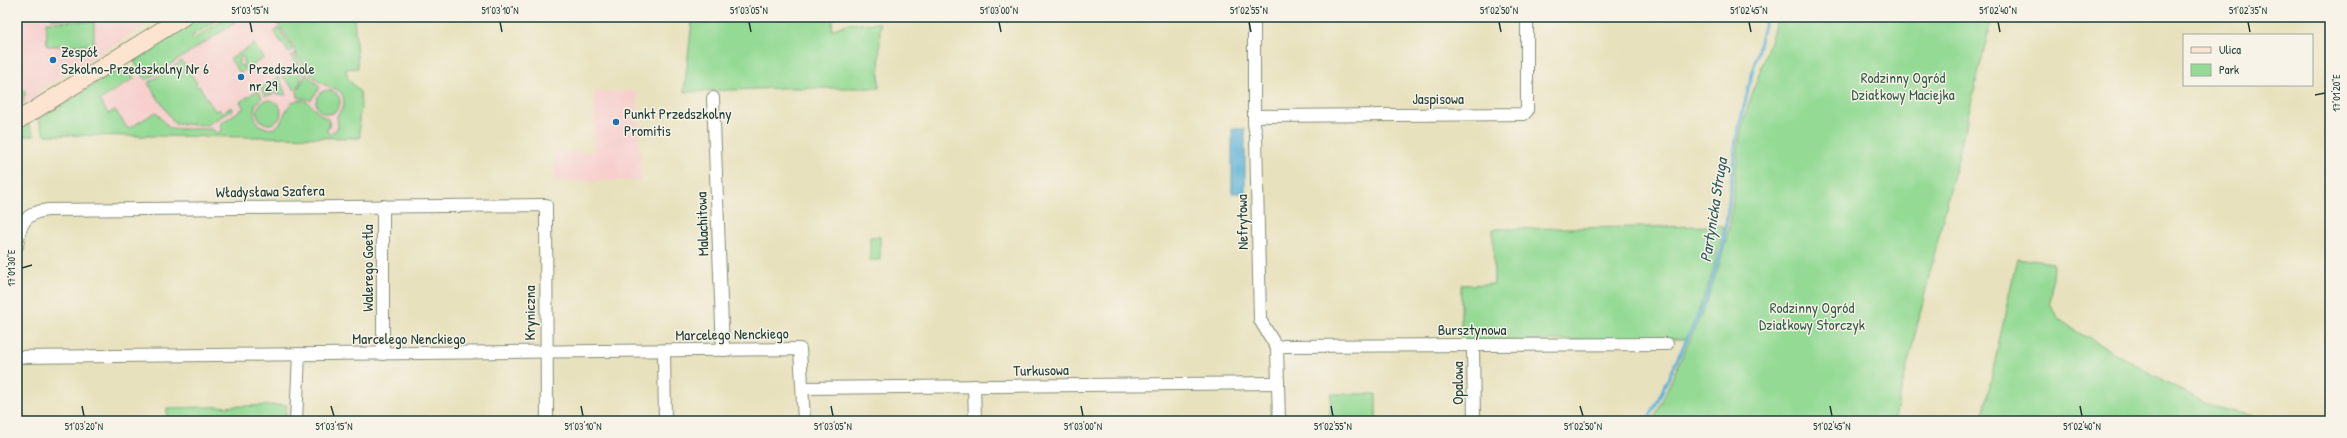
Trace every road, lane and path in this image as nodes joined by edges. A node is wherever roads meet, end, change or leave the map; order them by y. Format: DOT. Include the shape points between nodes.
graph roads {
  1 [pos="183,17"];
  2 [pos="1254,17"];
  3 [pos="1527,17"];
  4 [pos="714,98"];
  5 [pos="1254,116"];
  6 [pos="17,121"];
  7 [pos="546,205"];
  8 [pos="383,206"];
  9 [pos="17,246"];
  10 [pos="1668,344"];
  11 [pos="1474,345"];
  12 [pos="1277,348"];
  13 [pos="723,350"];
  14 [pos="664,351"];
  15 [pos="545,353"];
  16 [pos="299,354"];
  17 [pos="383,354"];
  18 [pos="17,357"];
  19 [pos="1278,383"];
  20 [pos="974,386"];
  21 [pos="804,388"];
  22 [pos="296,421"];
  23 [pos="547,421"];
  24 [pos="665,421"];
  25 [pos="804,421"];
  26 [pos="975,421"];
  27 [pos="1279,421"];
  28 [pos="1474,421"];
  1 -- 6 [label="street"];
  2 -- 5 [label="street, Nefrytowa"];
  3 -- 5 [label="street, Jaspisowa" via="1527,111 1524,114"];
  4 -- 13 [label="street, Malachitowa"];
  5 -- 12 [label="street, Nefrytowa" via="1260,320"];
  7 -- 8 [label="street, Władysława Szafera"];
  7 -- 15 [label="street, Kryniczna"];
  8 -- 9 [label="street, Władysława Szafera" via="38,211 29,215 21,225"];
  8 -- 17 [label="street, Walerego Goetla"];
  10 -- 11 [label="street, Bursztynowa"];
  11 -- 12 [label="street, Bursztynowa"];
  11 -- 28 [label="street, Opalowa"];
  12 -- 19 [label="street, Nefrytowa"];
  13 -- 14 [label="street, Marcelego Nenckiego"];
  13 -- 21 [label="street, Marcelego Nenckiego" via="800,349"];
  14 -- 15 [label="street, Marcelego Nenckiego"];
  14 -- 24 [label="street"];
  15 -- 17 [label="street, Marcelego Nenckiego"];
  15 -- 23 [label="street, Kryniczna"];
  16 -- 17 [label="street, Marcelego Nenckiego"];
  16 -- 18 [label="street, Marcelego Nenckiego"];
  16 -- 22 [label="street"];
  19 -- 20 [label="street, Turkusowa"];
  19 -- 27 [label="street, Nefrytowa"];
  20 -- 21 [label="street, Turkusowa"];
  20 -- 26 [label="street"];
  21 -- 25 [label="street"];
}
